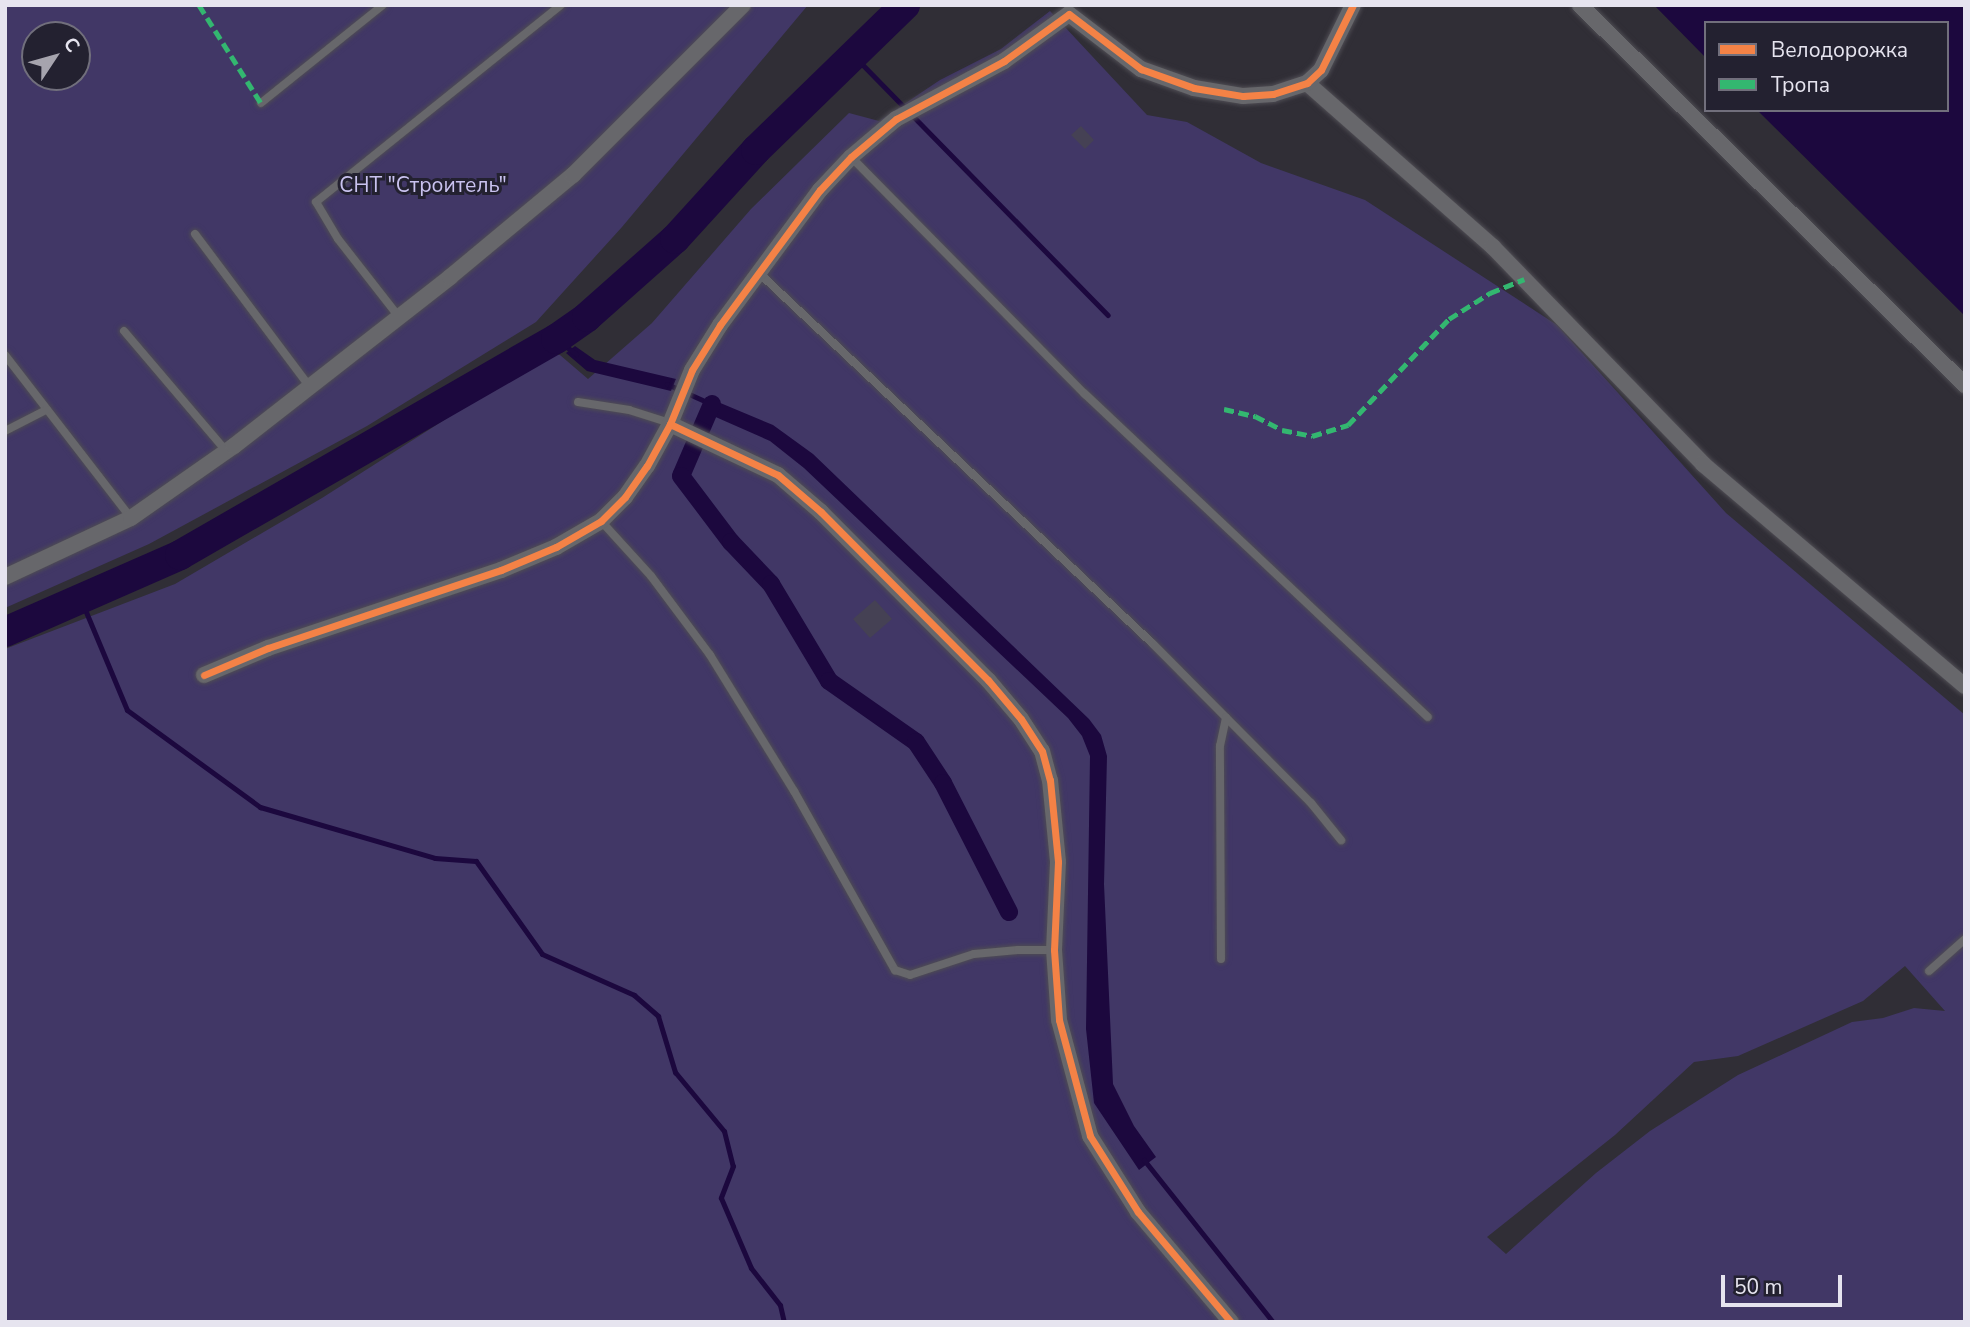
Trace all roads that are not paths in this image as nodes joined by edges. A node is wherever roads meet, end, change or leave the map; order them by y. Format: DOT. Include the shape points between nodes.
graph roads {
  1 [pos="383,5"];
  2 [pos="561,5"];
  3 [pos="743,5"];
  4 [pos="1353,5"];
  5 [pos="1580,5"];
  6 [pos="1307,83"];
  7 [pos="261,103"];
  8 [pos="851,157"];
  9 [pos="195,234"];
  10 [pos="758,272"];
  11 [pos="399,317"];
  12 [pos="124,331"];
  13 [pos="5,355"];
  14 [pos="1965,386"];
  15 [pos="310,387"];
  16 [pos="578,402"];
  17 [pos="47,410"];
  18 [pos="670,424"];
  19 [pos="5,431"];
  20 [pos="226,452"];
  21 [pos="131,518"];
  22 [pos="601,521"];
  23 [pos="5,577"];
  24 [pos="204,675"];
  25 [pos="1965,686"];
  26 [pos="1427,717"];
  27 [pos="1226,718"];
  28 [pos="1340,840"];
  29 [pos="1965,939"];
  30 [pos="1054,950"];
  31 [pos="1221,959"];
  32 [pos="1929,971"];
  33 [pos="1231,1322"];
  1 -- 7 [label="lane"];
  2 -- 11 [label="lane" via="316,202 338,239"];
  3 -- 11 [label="street" via="573,175"];
  4 -- 6 [label="street" via="1321,70"];
  5 -- 14 [label="street"];
  6 -- 8 [label="street" via="1273,94 1243,96 1194,88 1141,69 1069,14 1004,61 897,119"];
  6 -- 25 [label="street" via="1493,247 1703,464"];
  8 -- 10 [label="street"];
  8 -- 26 [label="lane" via="1086,394"];
  9 -- 15 [label="lane"];
  10 -- 18 [label="street" via="692,370"];
  10 -- 27 [label="lane" via="1123,615"];
  11 -- 15 [label="street"];
  12 -- 20 [label="lane"];
  13 -- 17 [label="lane"];
  15 -- 20 [label="street"];
  16 -- 18 [label="lane" via="629,410"];
  17 -- 19 [label="lane"];
  17 -- 21 [label="lane"];
  18 -- 22 [label="street" via="648,466"];
  18 -- 30 [label="street" via="778,475 821,512 1021,719 1042,751 1050,780 1058,862"];
  20 -- 21 [label="street"];
  21 -- 23 [label="street"];
  22 -- 24 [label="street" via="556,547 501,570 268,648"];
  22 -- 30 [label="lane" via="651,576 710,655 794,791 895,970 910,975 974,954"];
  27 -- 28 [label="lane" via="1311,803"];
  27 -- 31 [label="lane" via="1220,746"];
  29 -- 32 [label="lane"];
  30 -- 33 [label="street" via="1059,1020 1090,1136 1138,1212"];
}
